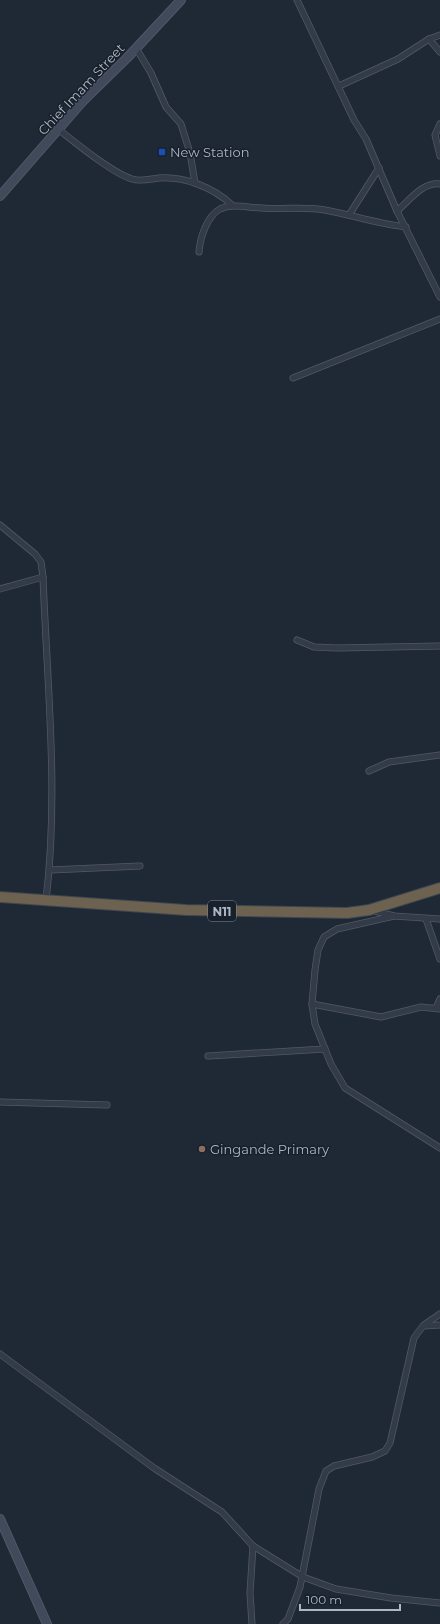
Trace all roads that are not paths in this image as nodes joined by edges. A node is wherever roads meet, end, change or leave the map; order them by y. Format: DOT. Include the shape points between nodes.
graph roads {
  1 [pos="181,0"];
  2 [pos="297,0"];
  3 [pos="440,35"];
  4 [pos="429,39"];
  5 [pos="136,48"];
  6 [pos="440,52"];
  7 [pos="339,86"];
  8 [pos="440,124"];
  9 [pos="58,130"];
  10 [pos="440,156"];
  11 [pos="379,168"];
  12 [pos="195,183"];
  13 [pos="440,184"];
  14 [pos="0,196"];
  15 [pos="232,205"];
  16 [pos="397,211"];
  17 [pos="349,215"];
  18 [pos="406,227"];
  19 [pos="199,252"];
  20 [pos="440,297"];
  21 [pos="440,319"];
  22 [pos="293,378"];
  23 [pos="0,525"];
  24 [pos="44,577"];
  25 [pos="0,589"];
  26 [pos="297,640"];
  27 [pos="440,646"];
  28 [pos="440,755"];
  29 [pos="369,770"];
  30 [pos="140,866"];
  31 [pos="50,870"];
  32 [pos="440,888"];
  33 [pos="0,897"];
  34 [pos="46,900"];
  35 [pos="370,910"];
  36 [pos="394,916"];
  37 [pos="440,919"];
  38 [pos="426,920"];
  39 [pos="440,958"];
  40 [pos="440,999"];
  41 [pos="312,1004"];
  42 [pos="438,1008"];
  43 [pos="325,1049"];
  44 [pos="208,1056"];
  45 [pos="0,1102"];
  46 [pos="107,1105"];
  47 [pos="440,1148"];
  48 [pos="440,1314"];
  49 [pos="440,1325"];
  50 [pos="423,1326"];
  51 [pos="0,1354"];
  52 [pos="0,1519"];
  53 [pos="253,1546"];
  54 [pos="303,1577"];
  55 [pos="440,1603"];
  56 [pos="47,1624"];
  57 [pos="252,1624"];
  58 [pos="284,1624"];
  1 -- 5 [label="street, Chief Imam Street"];
  2 -- 7 [label="street"];
  3 -- 4 [label="street"];
  4 -- 6 [label="street"];
  4 -- 7 [label="street" via="398,59"];
  5 -- 9 [label="street, Chief Imam Street"];
  5 -- 12 [label="street" via="151,73 166,107 181,124 190,153"];
  7 -- 11 [label="street"];
  8 -- 10 [label="street" via="435,135"];
  9 -- 12 [label="street" via="116,172 132,179 177,179"];
  9 -- 14 [label="street, Chief Imam Street"];
  11 -- 16 [label="street"];
  11 -- 17 [label="street"];
  12 -- 15 [label="street" via="220,194"];
  13 -- 16 [label="street" via="430,184 421,189"];
  15 -- 17 [label="street" via="273,209 324,209"];
  15 -- 19 [label="street" via="212,216 200,242"];
  16 -- 18 [label="street"];
  17 -- 18 [label="street"];
  18 -- 20 [label="street"];
  21 -- 22 [label="street"];
  23 -- 24 [label="street" via="35,554"];
  24 -- 25 [label="street"];
  24 -- 31 [label="street" via="52,772"];
  26 -- 27 [label="street" via="314,647 337,648"];
  28 -- 29 [label="street" via="389,762"];
  30 -- 31 [label="street"];
  31 -- 34 [label="street"];
  32 -- 35 [label="highway, N11"];
  33 -- 34 [label="highway, N11"];
  34 -- 35 [label="highway, N11" via="257,913 346,913"];
  35 -- 36 [label="street"];
  36 -- 38 [label="street"];
  36 -- 41 [label="street" via="337,929 324,937 318,950"];
  37 -- 38 [label="street"];
  38 -- 39 [label="street"];
  40 -- 42 [label="street"];
  41 -- 42 [label="street" via="381,1017 421,1007"];
  41 -- 43 [label="street" via="315,1024"];
  43 -- 44 [label="street"];
  43 -- 47 [label="street" via="330,1064 346,1088"];
  45 -- 46 [label="street"];
  48 -- 50 [label="street"];
  49 -- 50 [label="street"];
  50 -- 54 [label="street" via="414,1338 390,1443 385,1451 372,1457 334,1466 326,1471 319,1489"];
  51 -- 53 [label="street" via="165,1476 222,1512"];
  52 -- 56 [label="street"];
  53 -- 54 [label="street"];
  53 -- 57 [label="street" via="250,1593"];
  54 -- 55 [label="street" via="336,1589"];
  54 -- 58 [label="street" via="295,1603"];
}
